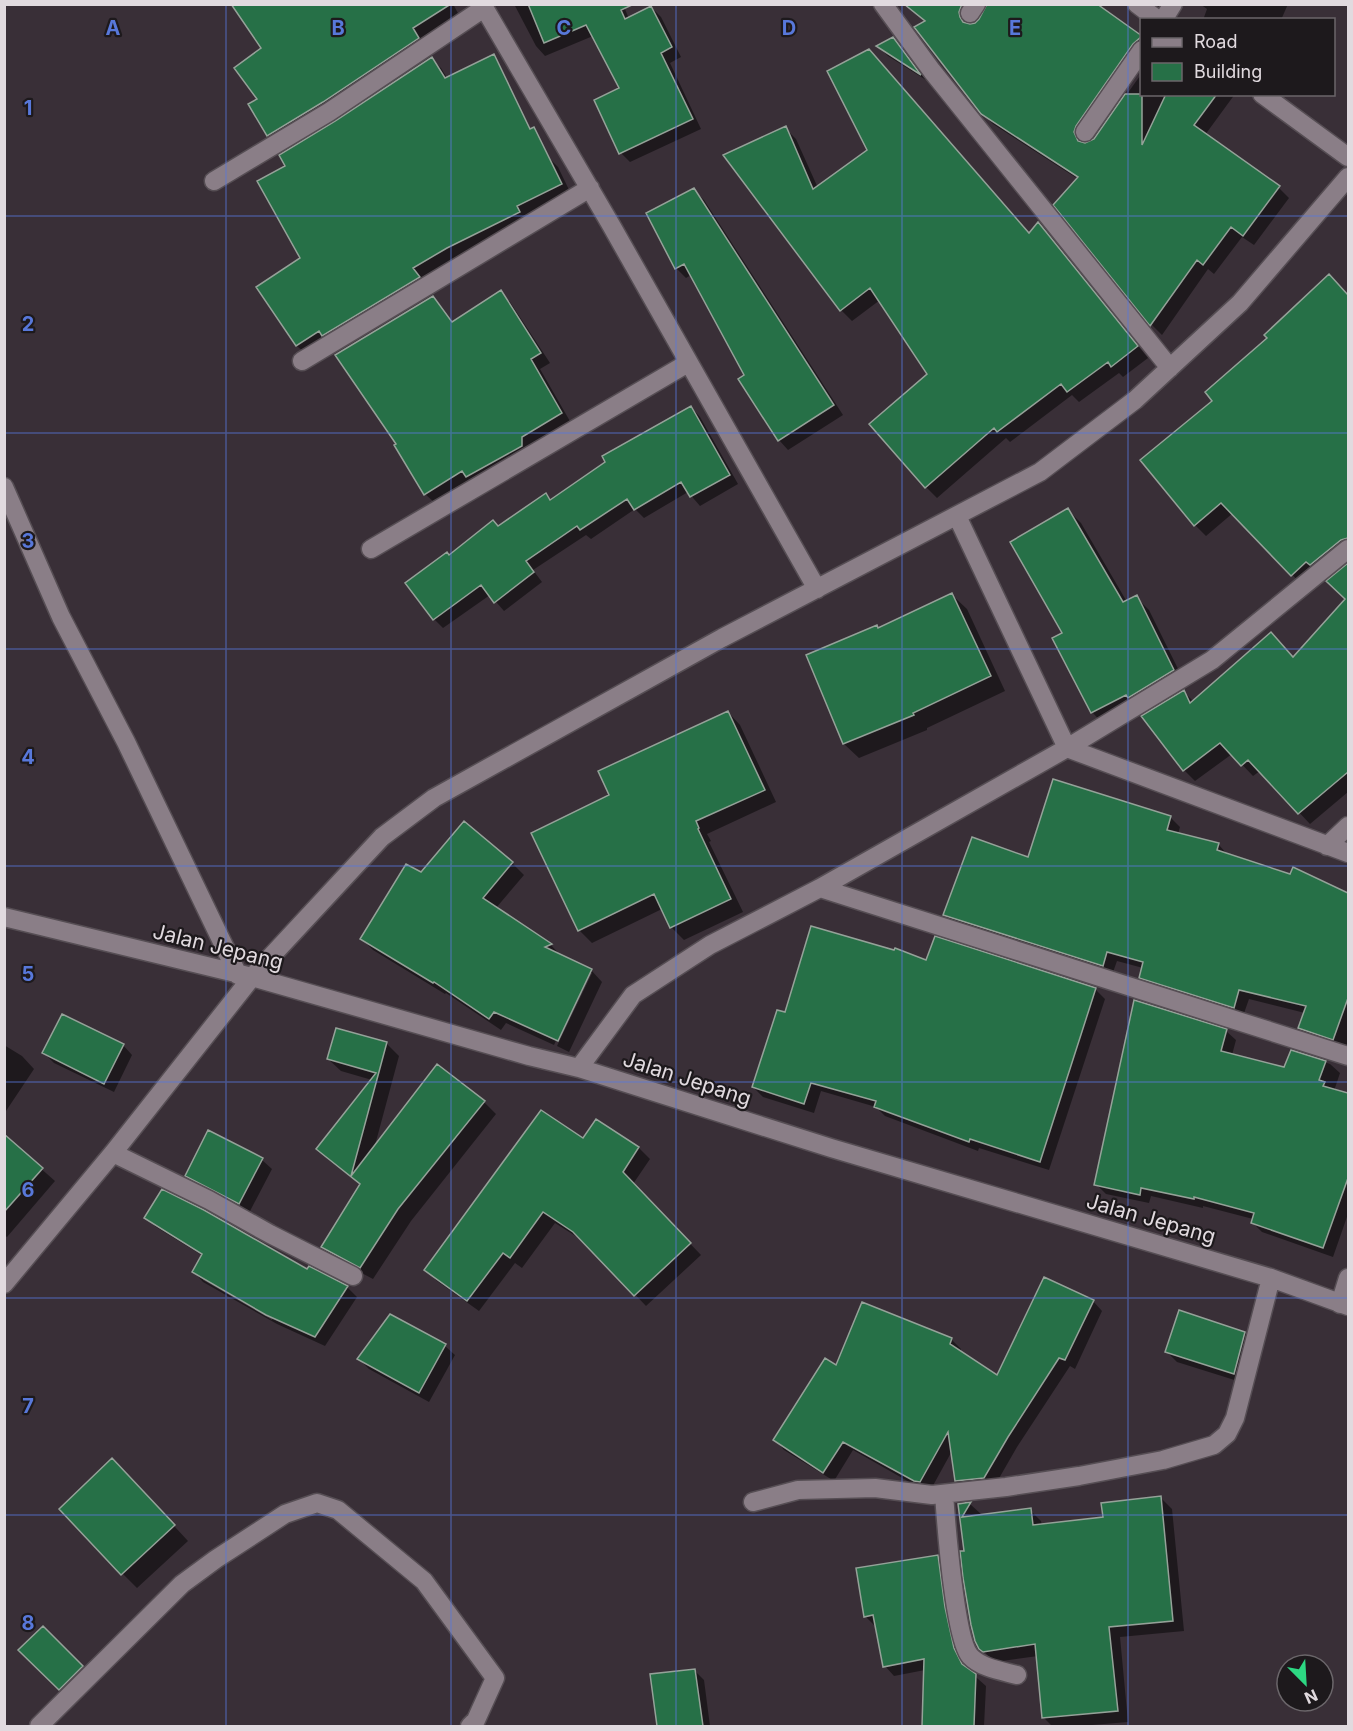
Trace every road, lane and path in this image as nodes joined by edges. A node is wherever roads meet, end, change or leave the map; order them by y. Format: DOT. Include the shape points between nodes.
graph roads {
  1 [pos="883,4"];
  2 [pos="1137,4"];
  3 [pos="1173,4"];
  4 [pos="483,7"];
  5 [pos="1155,18"];
  6 [pos="1164,18"];
  7 [pos="1140,54"];
  8 [pos="1265,96"];
  9 [pos="1085,132"];
  10 [pos="1348,157"];
  11 [pos="1348,177"];
  12 [pos="214,181"];
  13 [pos="590,188"];
  14 [pos="302,361"];
  15 [pos="688,363"];
  16 [pos="1170,368"];
  17 [pos="4,487"];
  18 [pos="957,516"];
  19 [pos="371,549"];
  20 [pos="1348,549"];
  21 [pos="817,589"];
  22 [pos="1066,748"];
  23 [pos="1348,826"];
  24 [pos="1327,846"];
  25 [pos="1348,853"];
  26 [pos="820,888"];
  27 [pos="4,917"];
  28 [pos="245,976"];
  29 [pos="1348,1056"];
  30 [pos="579,1068"];
  31 [pos="113,1153"];
  32 [pos="11,1264"];
  33 [pos="353,1276"];
  34 [pos="1271,1278"];
  35 [pos="1348,1278"];
  36 [pos="4,1284"];
  37 [pos="1344,1305"];
  38 [pos="944,1494"];
  39 [pos="753,1502"];
  40 [pos="1017,1675"];
  41 [pos="39,1726"];
  42 [pos="470,1726"];
  1 -- 16 [label="street" via="932,71"];
  2 -- 5 [label="street"];
  3 -- 6 [label="street"];
  4 -- 12 [label="street" via="329,112"];
  4 -- 13 [label="street"];
  7 -- 9 [label="street"];
  8 -- 10 [label="street"];
  11 -- 16 [label="street" via="1240,303"];
  13 -- 14 [label="street"];
  13 -- 15 [label="street"];
  15 -- 19 [label="street"];
  15 -- 21 [label="street"];
  16 -- 18 [label="street" via="1040,472"];
  17 -- 28 [label="street" via="62,617"];
  18 -- 21 [label="street"];
  18 -- 22 [label="street"];
  20 -- 22 [label="street" via="1212,660"];
  21 -- 28 [label="street" via="434,798 382,837"];
  22 -- 24 [label="street"];
  22 -- 26 [label="street"];
  23 -- 24 [label="street"];
  24 -- 25 [label="street"];
  26 -- 29 [label="street"];
  26 -- 30 [label="street" via="710,945 633,995"];
  27 -- 28 [label="street, Jalan Jepang"];
  28 -- 30 [label="street, Jalan Jepang"];
  28 -- 31 [label="street"];
  30 -- 34 [label="street, Jalan Jepang" via="831,1148"];
  31 -- 32 [label="street"];
  31 -- 33 [label="street"];
  32 -- 36 [label="street"];
  34 -- 37 [label="street, Jalan Jepang"];
  34 -- 38 [label="street" via="1236,1418 1227,1434 1214,1445 1163,1460 1079,1476"];
  35 -- 37 [label="street"];
  38 -- 39 [label="street" via="875,1488 798,1490"];
  38 -- 40 [label="street" via="965,1650 986,1666"];
  41 -- 42 [label="street" via="182,1584 285,1514 316,1503 338,1510 424,1581 495,1678"];
}
